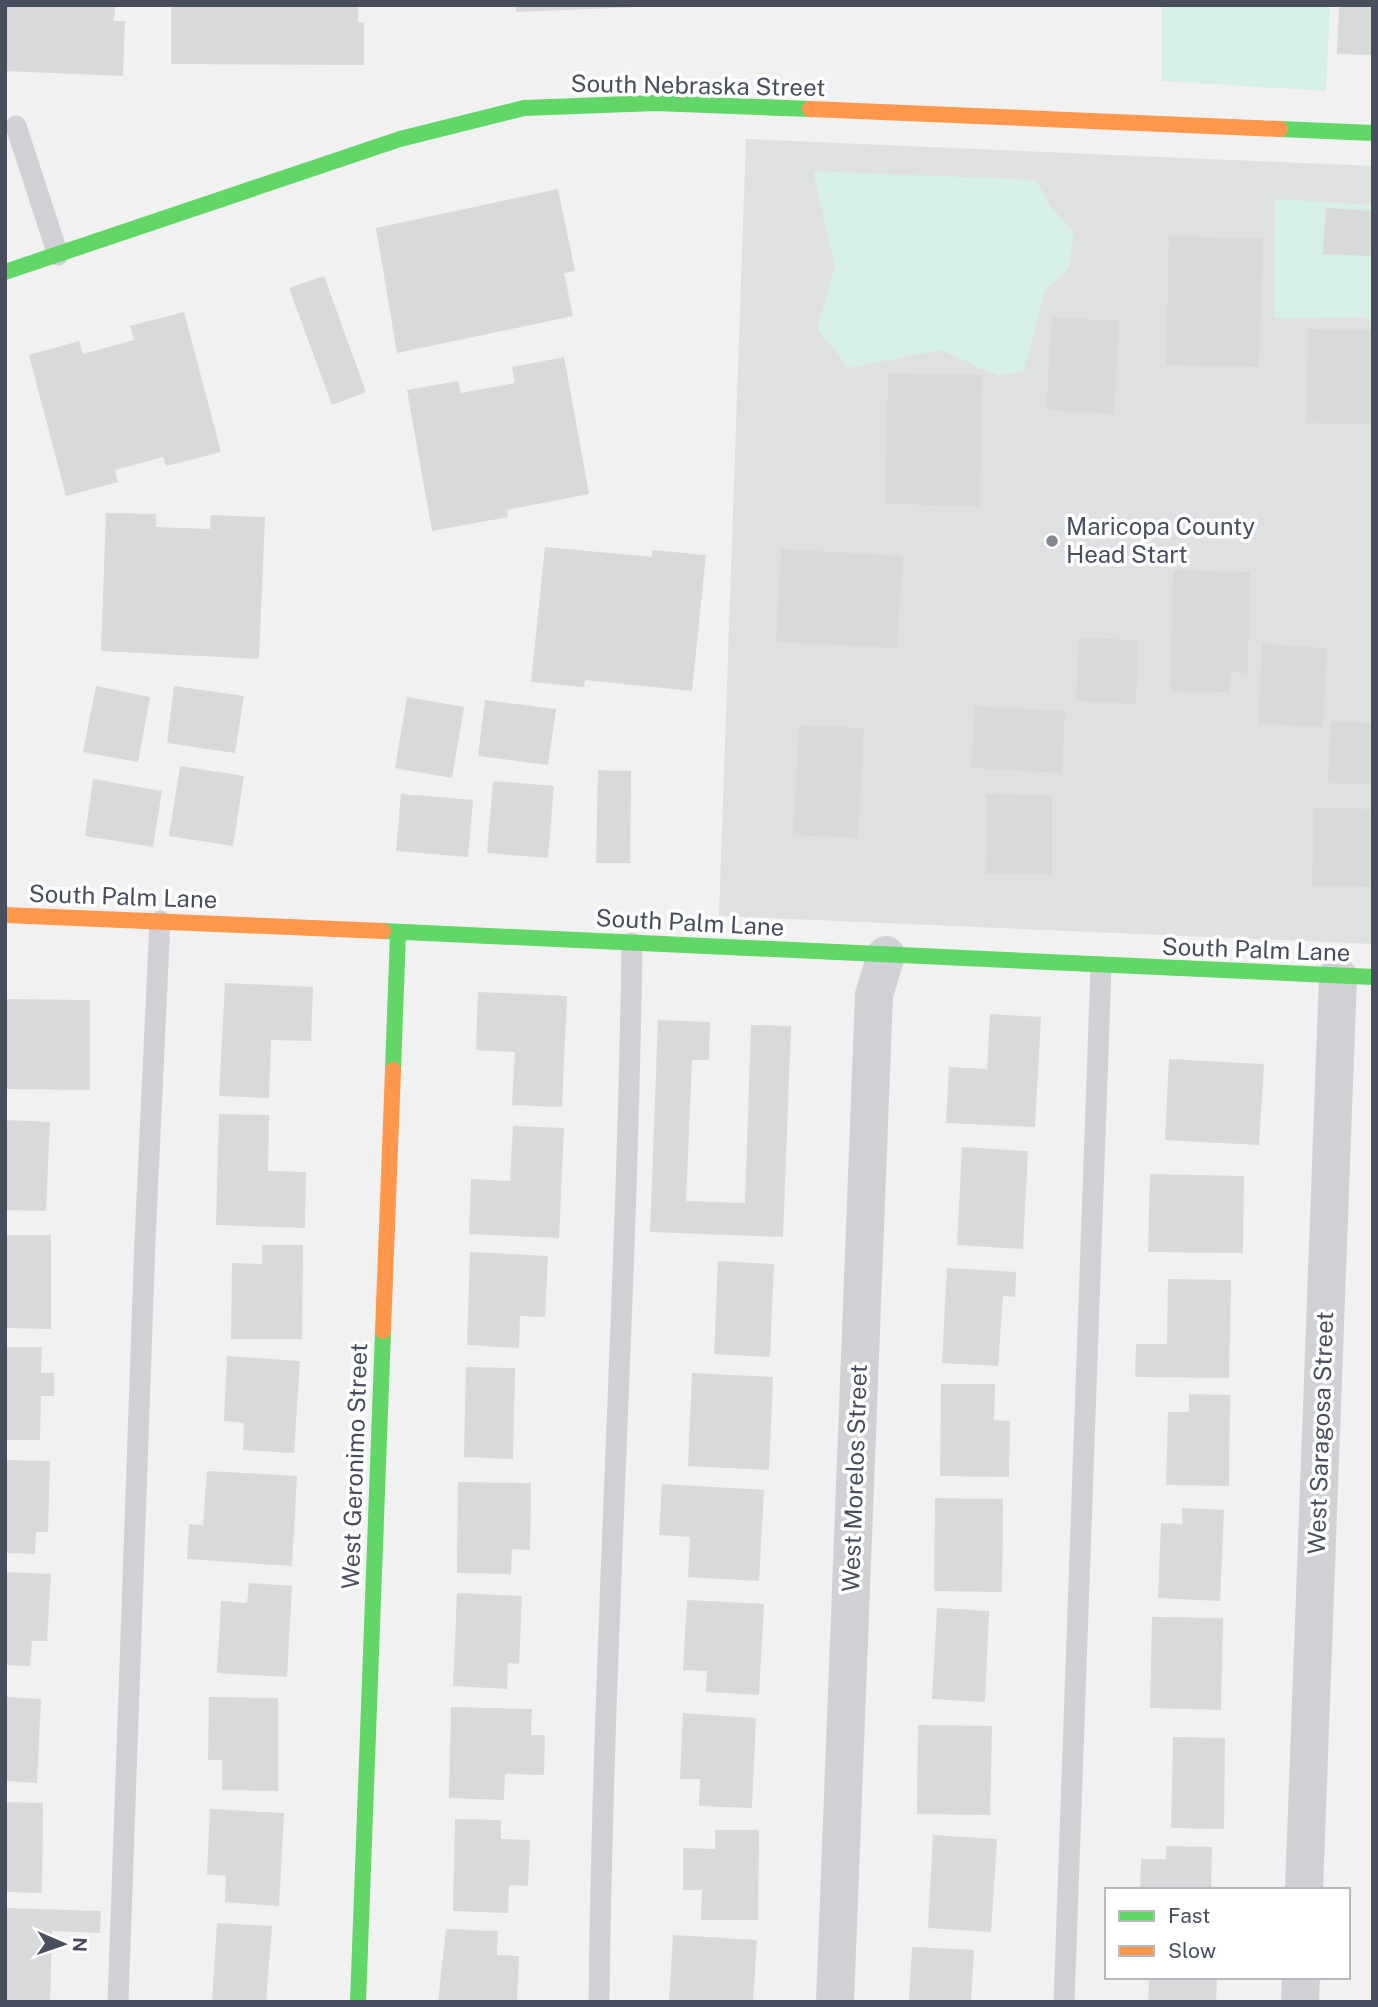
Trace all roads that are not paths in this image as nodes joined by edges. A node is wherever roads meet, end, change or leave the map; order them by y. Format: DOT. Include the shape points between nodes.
graph roads {
  1 [pos="16,126"];
  2 [pos="1373,133"];
  3 [pos="58,255"];
  4 [pos="5,272"];
  5 [pos="5,915"];
  6 [pos="160,921"];
  7 [pos="398,933"];
  8 [pos="632,943"];
  9 [pos="886,955"];
  10 [pos="1101,967"];
  11 [pos="1355,976"];
  12 [pos="1304,1888"];
  13 [pos="1301,1979"];
  14 [pos="118,2002"];
  15 [pos="358,2002"];
  16 [pos="599,2002"];
  17 [pos="835,2002"];
  18 [pos="1064,2002"];
  19 [pos="1300,2002"];
  1 -- 3 [label="lane"];
  2 -- 3 [label="street, South Nebraska Street" via="656,103 524,108 400,139"];
  3 -- 4 [label="street, South Nebraska Street"];
  5 -- 6 [label="street, South Palm Lane"];
  6 -- 7 [label="street, South Palm Lane"];
  6 -- 14 [label="lane"];
  7 -- 8 [label="street, South Palm Lane"];
  7 -- 15 [label="street, West Geronimo Street"];
  8 -- 9 [label="street, South Palm Lane"];
  8 -- 16 [label="lane" via="629,1166 601,1805"];
  9 -- 10 [label="street, South Palm Lane"];
  9 -- 17 [label="street, West Morelos Street" via="874,995"];
  10 -- 11 [label="street, South Palm Lane"];
  10 -- 18 [label="lane"];
  11 -- 12 [label="street, West Saragosa Street"];
  13 -- 19 [label="street"];
}
